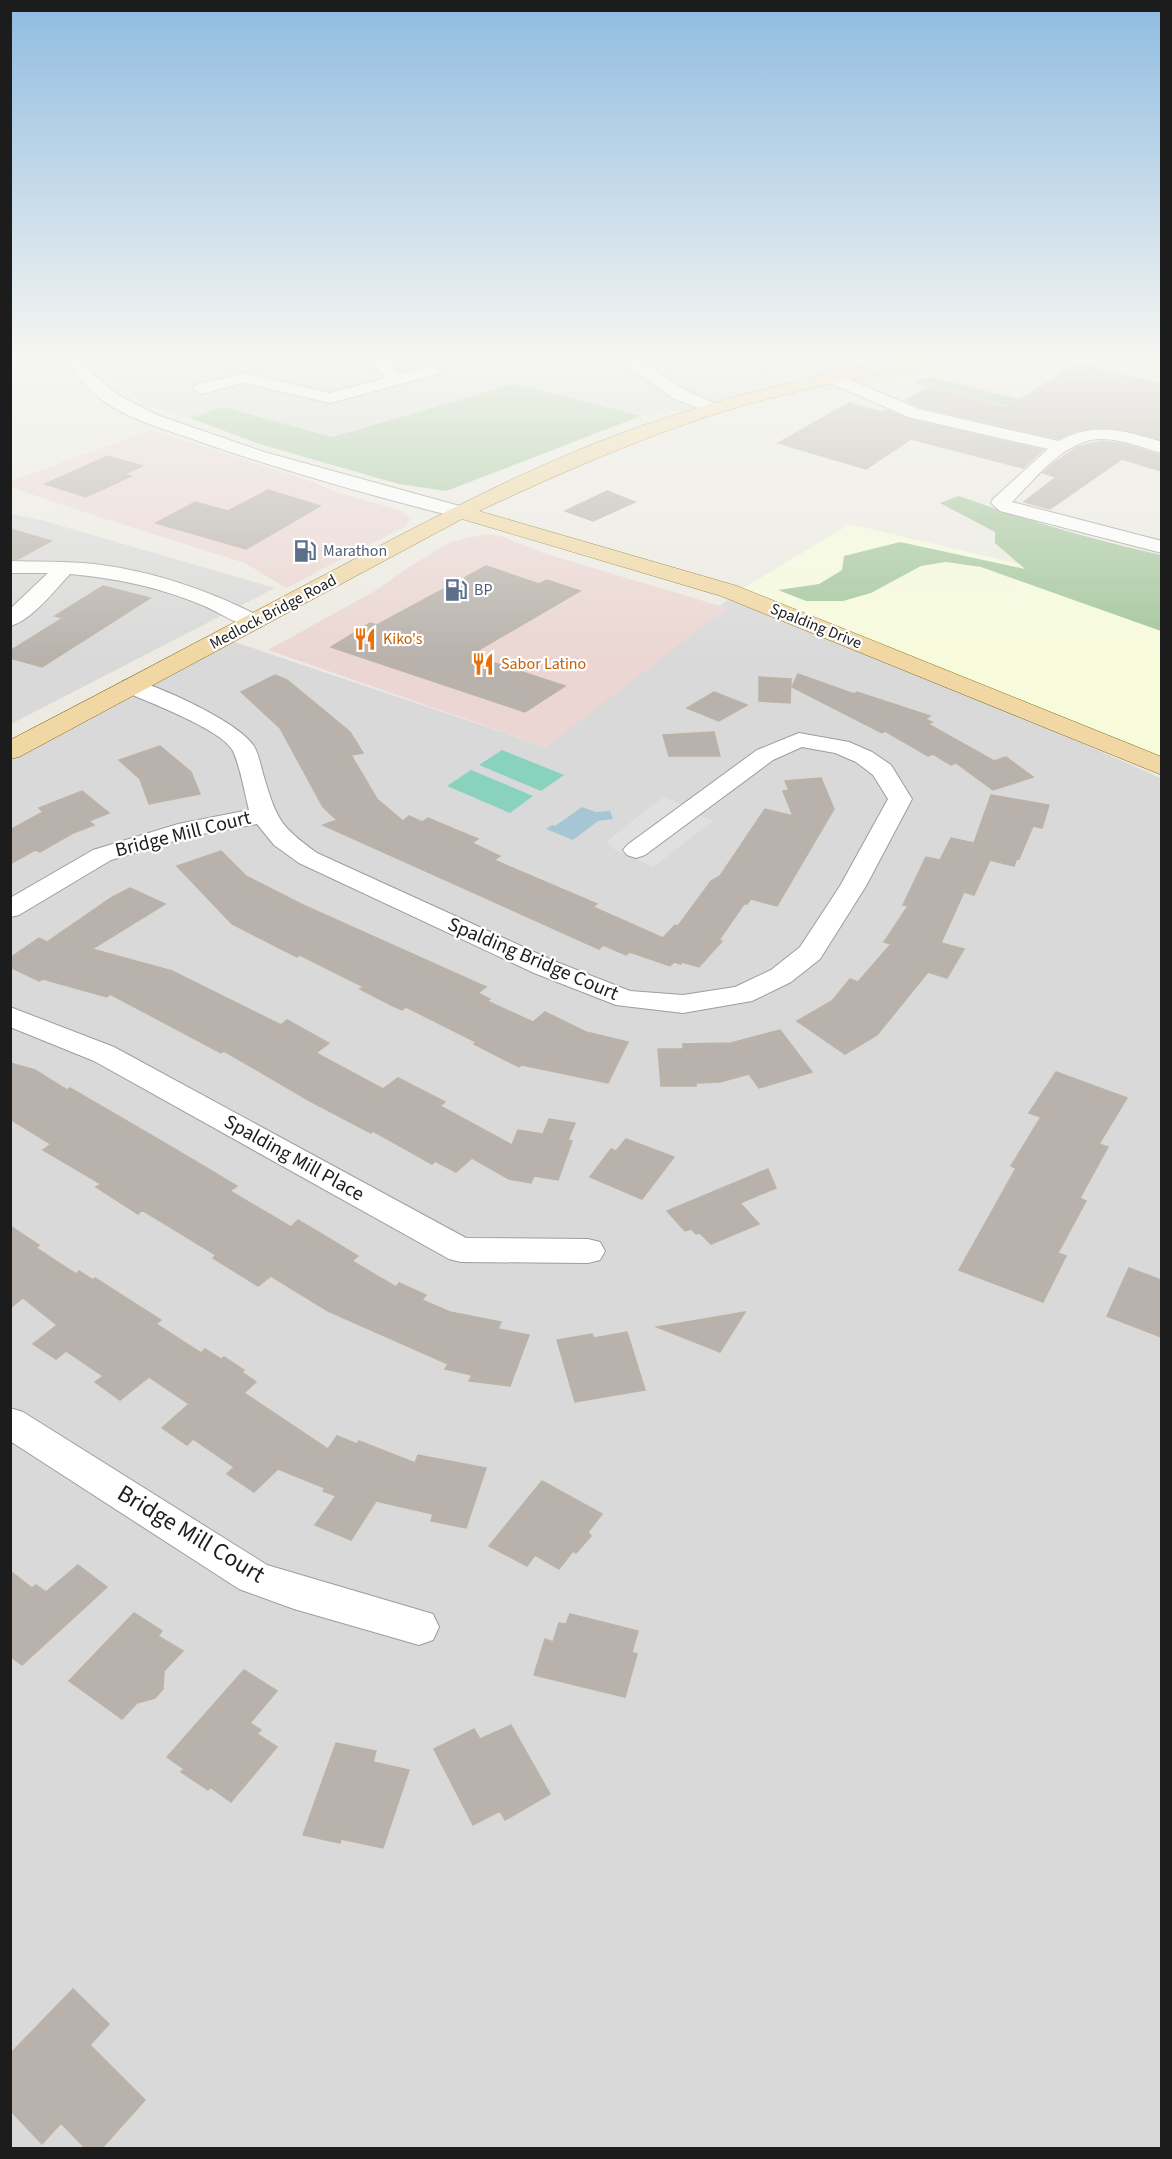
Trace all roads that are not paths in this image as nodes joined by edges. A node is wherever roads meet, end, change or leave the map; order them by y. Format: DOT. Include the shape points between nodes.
graph roads {
  1 [pos="265,457"];
  2 [pos="583,457"];
  3 [pos="1051,457"];
  4 [pos="460,512"];
  5 [pos="1161,547"];
  6 [pos="10,567"];
  7 [pos="64,568"];
  8 [pos="10,620"];
  9 [pos="253,622"];
  10 [pos="131,686"];
  11 [pos="10,751"];
  12 [pos="1161,767"];
  13 [pos="263,815"];
  14 [pos="636,850"];
  15 [pos="10,909"];
  16 [pos="10,1016"];
  17 [pos="588,1251"];
  18 [pos="10,1422"];
  19 [pos="419,1627"];
  1 -- 4 [label="street"];
  2 -- 4 [label="main road, Medlock Bridge Road"];
  3 -- 5 [label="street" via="1000,503"];
  4 -- 9 [label="main road, Medlock Bridge Road"];
  4 -- 12 [label="main road, Spalding Drive" via="729,591"];
  6 -- 7 [label="street"];
  7 -- 8 [label="street"];
  7 -- 9 [label="street" via="156,582"];
  9 -- 10 [label="main road, Medlock Bridge Road"];
  10 -- 11 [label="main road, Medlock Bridge Road"];
  10 -- 13 [label="street, Spalding Bridge Court" via="197,715 234,737 244,749"];
  13 -- 14 [label="street, Spalding Bridge Court" via="283,840 308,858 544,967 626,999 683,1004 742,995 781,976 810,953 853,886 900,799 882,770 864,757 841,747 800,740 765,755"];
  13 -- 15 [label="street, Bridge Mill Court" via="187,829 102,855"];
  16 -- 17 [label="street, Spalding Mill Place" via="104,1054 461,1250"];
  18 -- 19 [label="street, Bridge Mill Court" via="253,1577 294,1593"];
}
